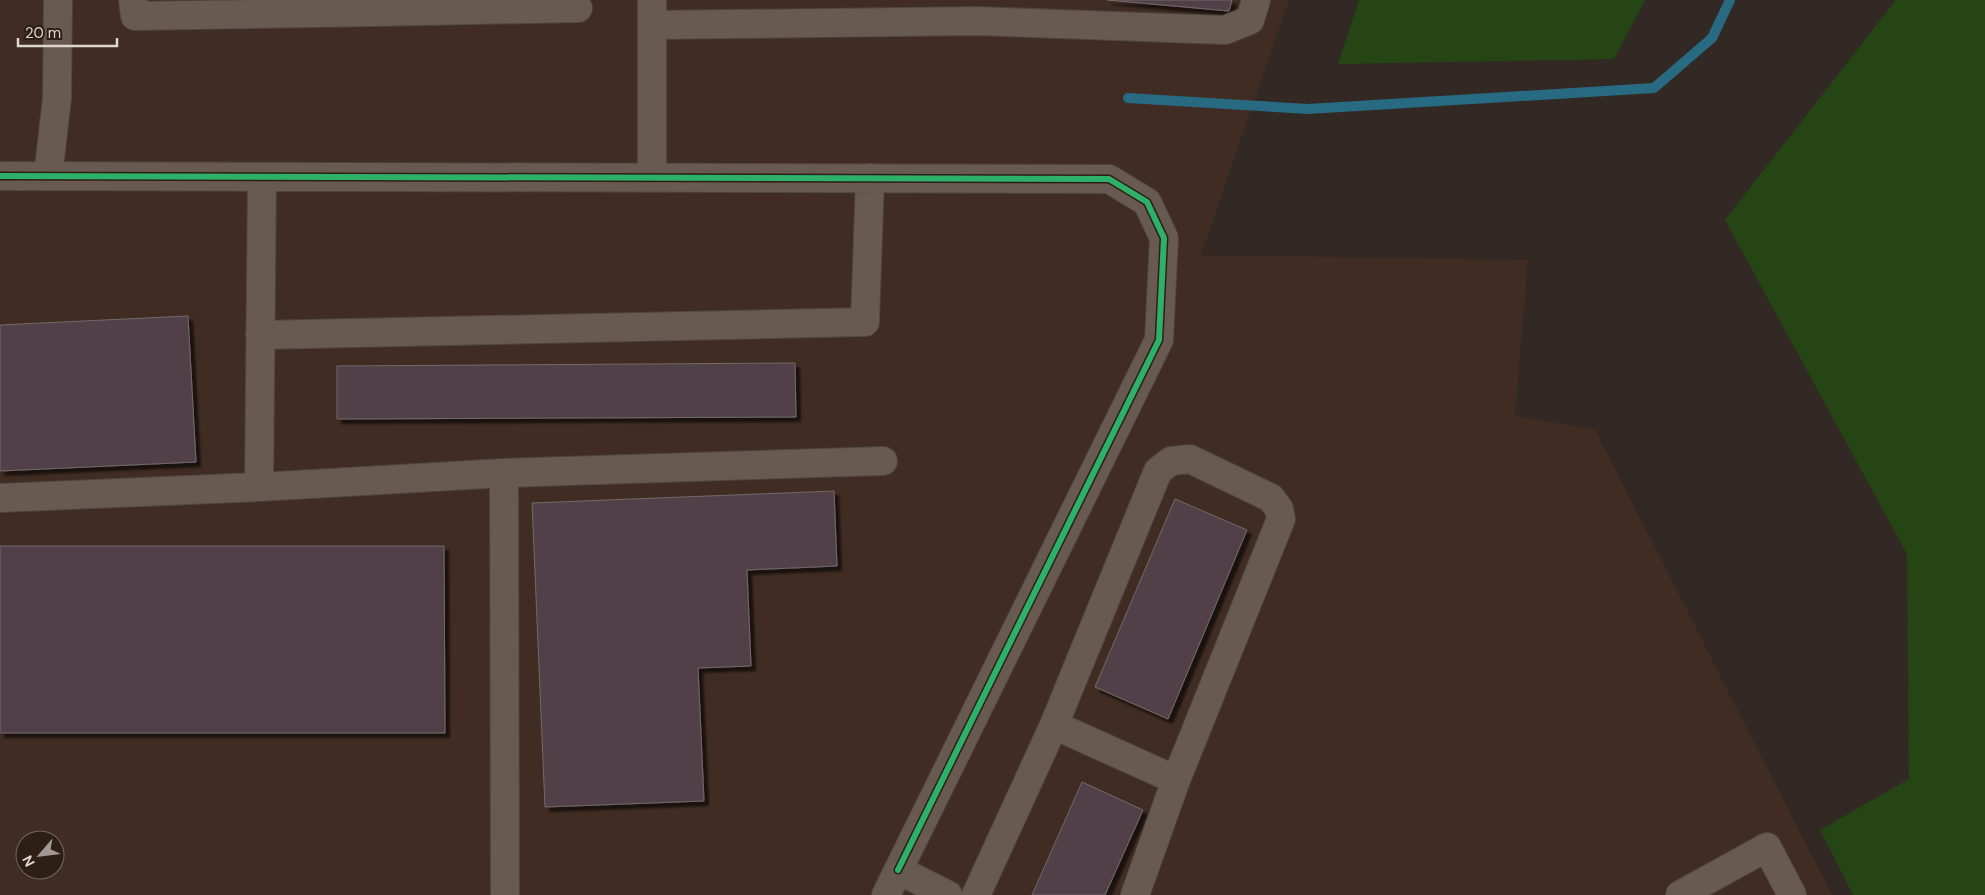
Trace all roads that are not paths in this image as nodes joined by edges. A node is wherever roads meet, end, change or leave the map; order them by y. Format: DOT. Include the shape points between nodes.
graph roads {
  1 [pos="58,0"];
  2 [pos="133,0"];
  3 [pos="1256,0"];
  4 [pos="375,6"];
  5 [pos="578,8"];
  6 [pos="978,11"];
  7 [pos="652,25"];
  8 [pos="0,176"];
  9 [pos="48,176"];
  10 [pos="262,177"];
  11 [pos="652,178"];
  12 [pos="870,178"];
  13 [pos="260,335"];
  14 [pos="883,461"];
  15 [pos="504,473"];
  16 [pos="259,487"];
  17 [pos="0,498"];
  18 [pos="1054,725"];
  19 [pos="1176,780"];
  20 [pos="898,870"];
  21 [pos="505,895"];
  22 [pos="886,895"];
  23 [pos="948,895"];
  24 [pos="976,895"];
  25 [pos="1135,895"];
  26 [pos="1680,895"];
  27 [pos="1792,895"];
  1 -- 9 [label="street" via="57,98"];
  2 -- 4 [label="street" via="134,16"];
  3 -- 6 [label="street" via="1250,20 1225,30"];
  4 -- 5 [label="street"];
  6 -- 7 [label="street"];
  7 -- 11 [label="street"];
  8 -- 9 [label="street"];
  9 -- 10 [label="street"];
  10 -- 11 [label="street"];
  10 -- 13 [label="street"];
  11 -- 12 [label="street"];
  12 -- 13 [label="street" via="865,322"];
  12 -- 20 [label="street" via="1109,179 1148,202 1164,238 1159,340"];
  13 -- 16 [label="street"];
  14 -- 15 [label="street"];
  15 -- 16 [label="street"];
  15 -- 21 [label="street"];
  16 -- 17 [label="street"];
  18 -- 19 [label="street"];
  18 -- 19 [label="street" via="1158,471 1172,461 1190,459 1272,498 1282,519"];
  18 -- 24 [label="street"];
  19 -- 25 [label="street"];
  20 -- 22 [label="street"];
  20 -- 23 [label="street"];
  26 -- 27 [label="street" via="1767,847"];
}
